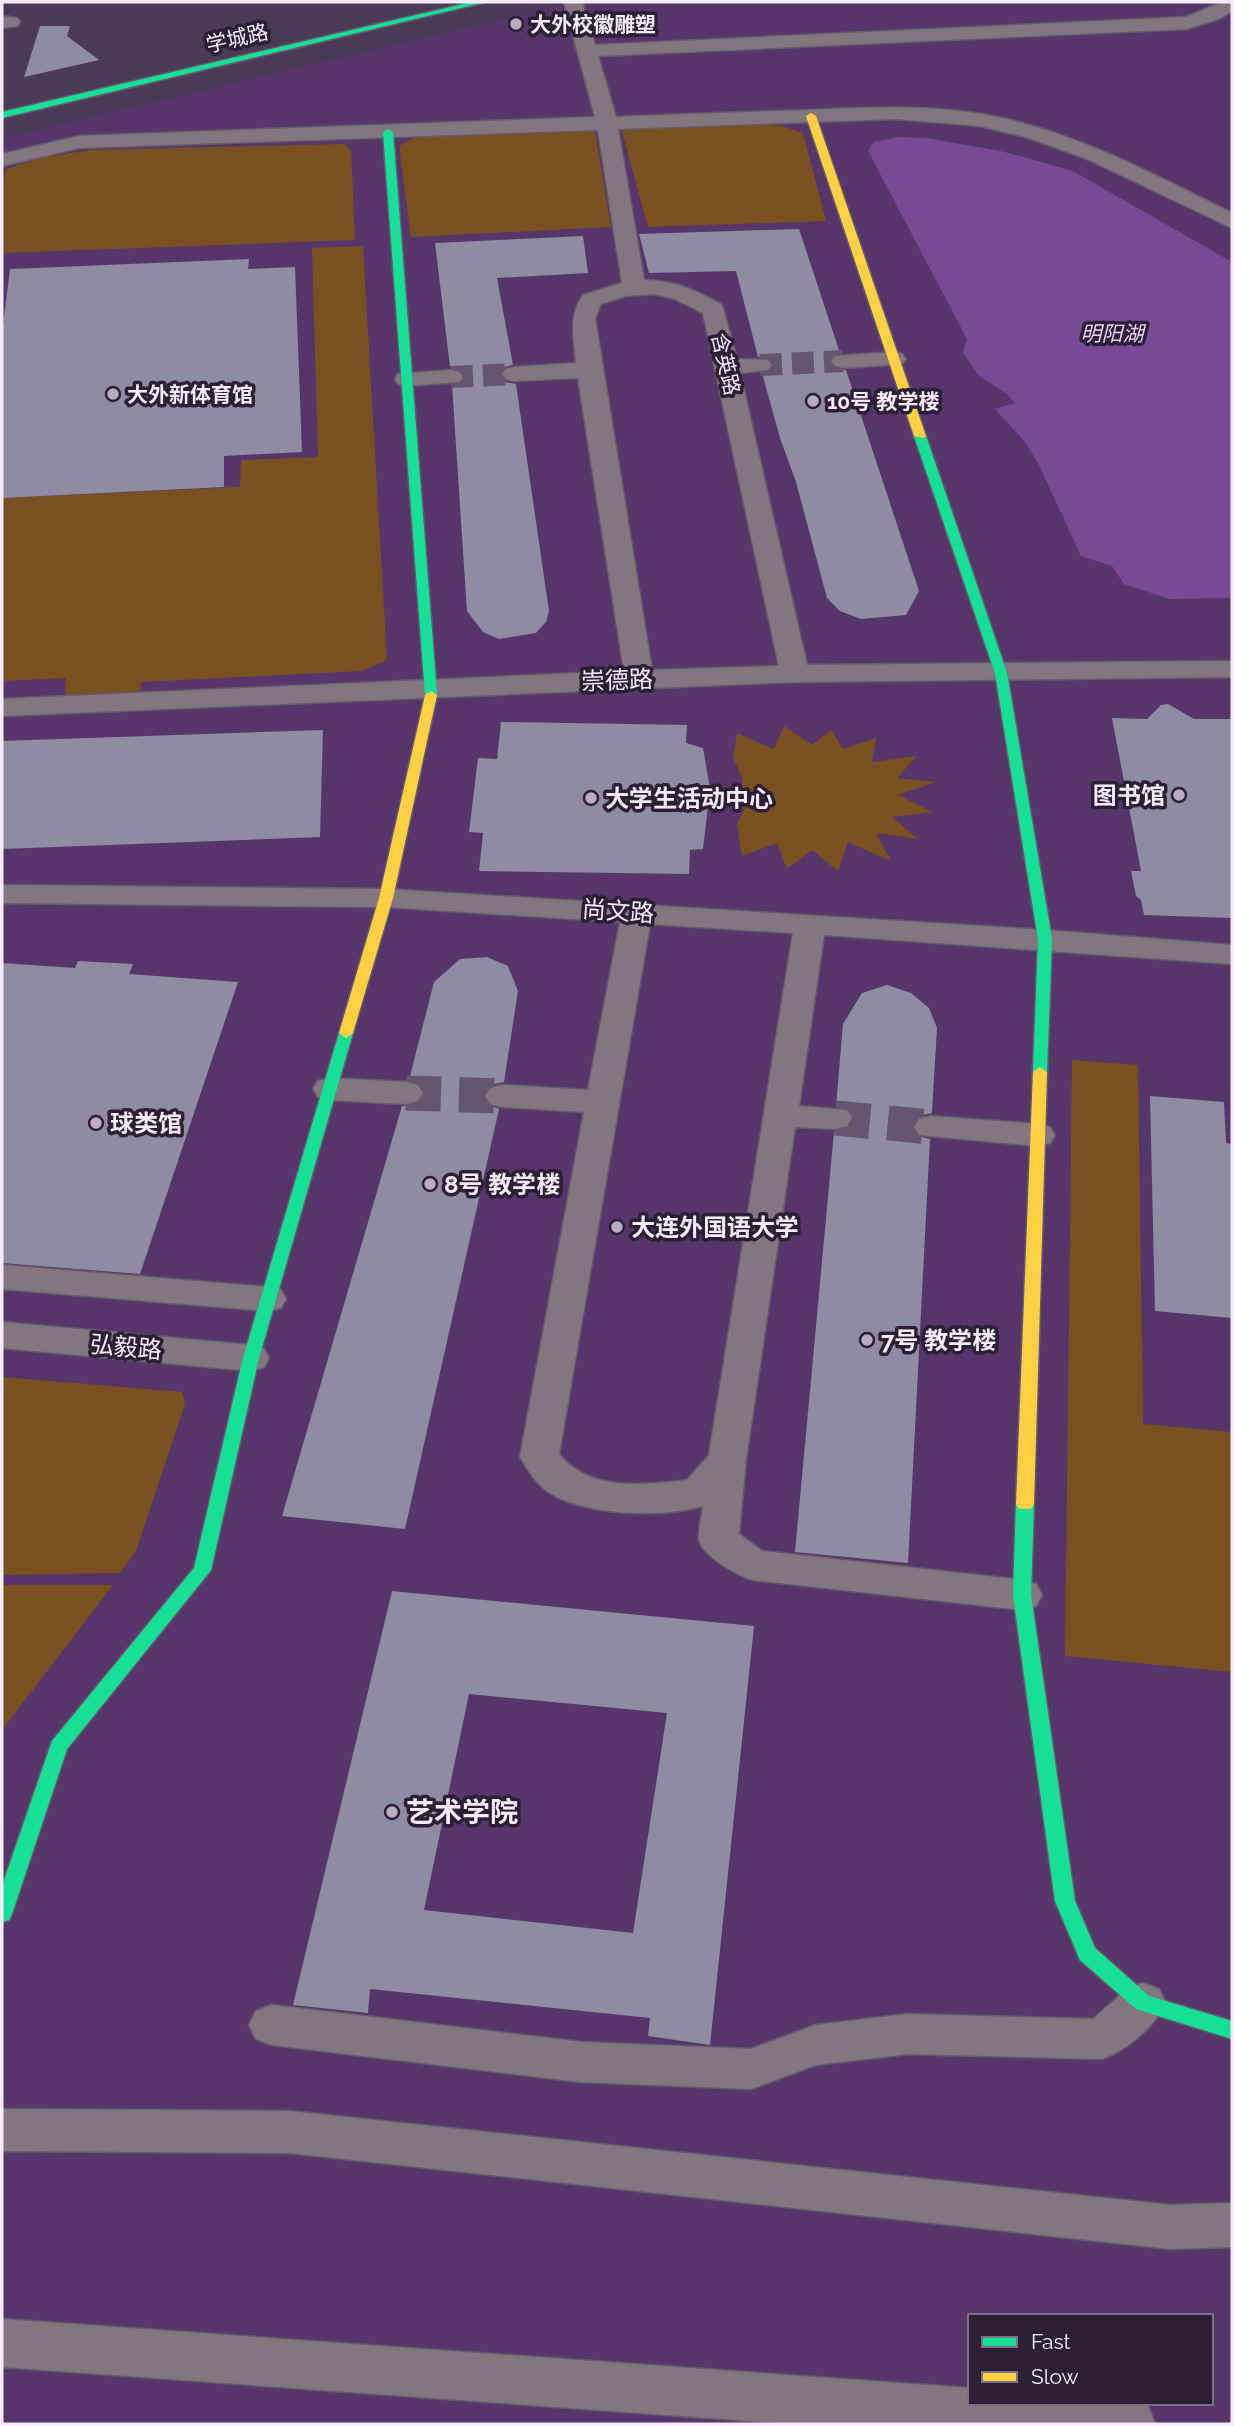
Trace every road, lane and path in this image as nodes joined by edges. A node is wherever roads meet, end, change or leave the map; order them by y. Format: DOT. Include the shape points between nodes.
graph roads {
  1 [pos="482,2"];
  2 [pos="573,2"];
  3 [pos="1232,3"];
  4 [pos="444,5"];
  5 [pos="587,51"];
  6 [pos="2,104"];
  7 [pos="2,115"];
  8 [pos="811,116"];
  9 [pos="607,123"];
  10 [pos="388,132"];
  11 [pos="2,160"];
  12 [pos="1232,221"];
  13 [pos="634,287"];
  14 [pos="894,359"];
  15 [pos="843,361"];
  16 [pos="760,365"];
  17 [pos="726,366"];
  18 [pos="589,370"];
  19 [pos="514,374"];
  20 [pos="451,377"];
  21 [pos="407,379"];
  22 [pos="1232,669"];
  23 [pos="1001,673"];
  24 [pos="795,674"];
  25 [pos="639,679"];
  26 [pos="432,688"];
  27 [pos="2,708"];
  28 [pos="2,894"];
  29 [pos="386,898"];
  30 [pos="637,912"];
  31 [pos="810,925"];
  32 [pos="1045,939"];
  33 [pos="1232,954"];
  34 [pos="330,1089"];
  35 [pos="406,1093"];
  36 [pos="502,1096"];
  37 [pos="602,1102"];
  38 [pos="780,1116"];
  39 [pos="835,1118"];
  40 [pos="931,1126"];
  41 [pos="1038,1135"];
  42 [pos="2,1277"];
  43 [pos="268,1299"];
  44 [pos="2,1335"];
  45 [pos="251,1358"];
  46 [pos="727,1459"];
  47 [pos="1022,1595"];
  48 [pos="2,1914"];
  49 [pos="1143,2003"];
  50 [pos="272,2025"];
  51 [pos="1232,2029"];
  52 [pos="2,2130"];
  53 [pos="1232,2225"];
  54 [pos="2,2343"];
  55 [pos="1130,2424"];
  1 -- 4 [label="street, 学城路"];
  2 -- 5 [label="street"];
  3 -- 5 [label="street" via="1187,23"];
  4 -- 6 [label="street, 学城路"];
  4 -- 7 [label="street, 学城路"];
  5 -- 9 [label="street"];
  8 -- 9 [label="street"];
  8 -- 12 [label="street" via="909,113 1005,124 1068,143"];
  8 -- 14 [label="street"];
  9 -- 10 [label="street"];
  9 -- 13 [label="street"];
  10 -- 11 [label="street" via="79,142"];
  10 -- 21 [label="street"];
  13 -- 17 [label="street, 含英路" via="670,288 714,310"];
  13 -- 18 [label="street, 含英路" via="591,300 583,318"];
  14 -- 15 [label="street"];
  14 -- 23 [label="street"];
  16 -- 17 [label="street"];
  17 -- 24 [label="street, 含英路"];
  18 -- 19 [label="street"];
  18 -- 25 [label="street, 含英路"];
  20 -- 21 [label="street"];
  21 -- 26 [label="street"];
  22 -- 23 [label="street, 崇德路"];
  23 -- 24 [label="street, 崇德路"];
  23 -- 32 [label="street"];
  24 -- 25 [label="street, 崇德路"];
  25 -- 26 [label="street, 崇德路"];
  26 -- 27 [label="street, 崇德路"];
  26 -- 29 [label="street"];
  28 -- 29 [label="street, 尚文路"];
  29 -- 30 [label="street, 尚文路"];
  29 -- 34 [label="street"];
  30 -- 31 [label="street, 尚文路"];
  30 -- 37 [label="street"];
  31 -- 32 [label="street, 尚文路"];
  31 -- 38 [label="street"];
  32 -- 33 [label="street, 尚文路"];
  32 -- 41 [label="street"];
  34 -- 35 [label="street"];
  34 -- 43 [label="street"];
  36 -- 37 [label="street"];
  37 -- 46 [label="street" via="539,1457 561,1481 587,1493 633,1497 698,1493"];
  38 -- 39 [label="street"];
  38 -- 46 [label="street"];
  40 -- 41 [label="street"];
  41 -- 47 [label="street"];
  42 -- 43 [label="street"];
  43 -- 45 [label="street"];
  44 -- 45 [label="street, 弘毅路"];
  45 -- 48 [label="street" via="202,1570 59,1746"];
  46 -- 47 [label="street" via="719,1540 752,1565"];
  47 -- 49 [label="street" via="1065,1901 1087,1954"];
  49 -- 50 [label="street" via="1102,2039 908,2034 815,2045 751,2069 581,2062"];
  49 -- 51 [label="street"];
  52 -- 53 [label="street" via="289,2132 1171,2227"];
  54 -- 55 [label="street"];
}
